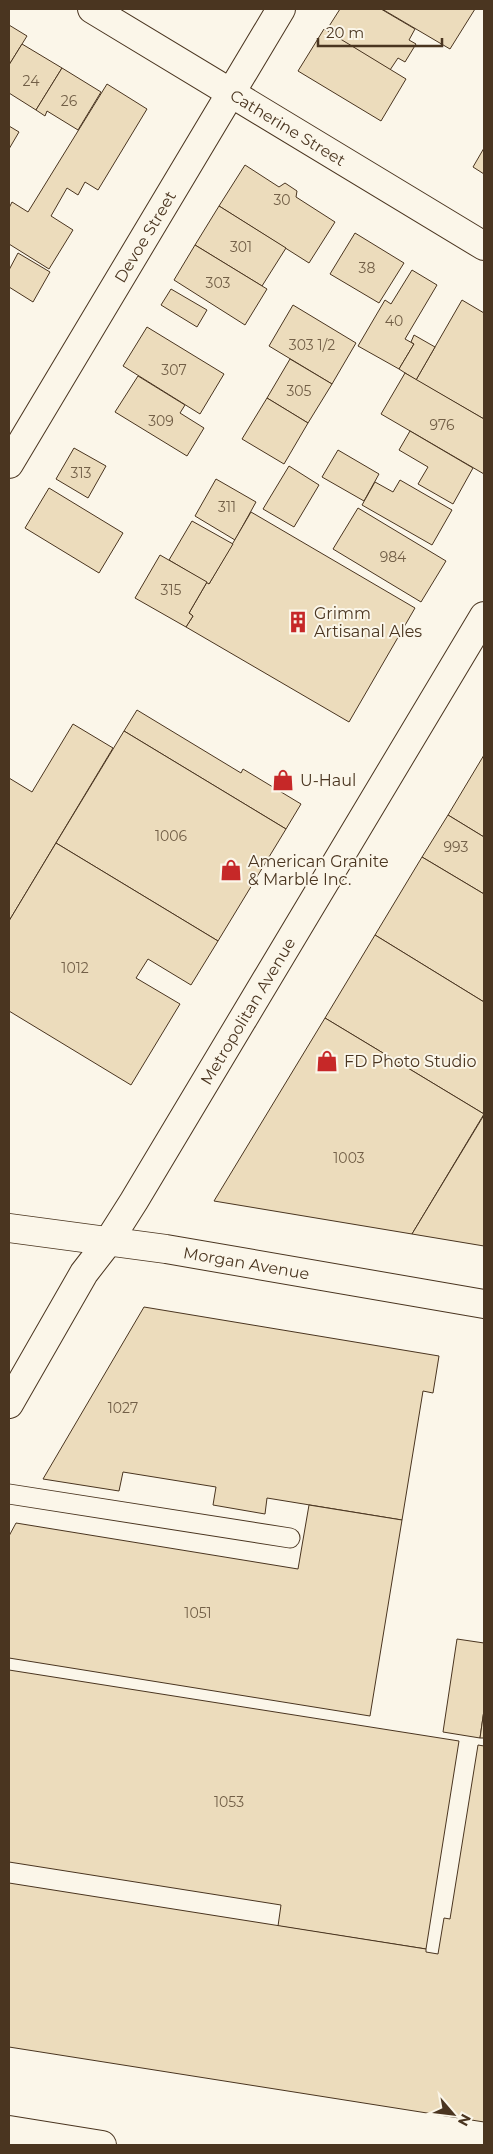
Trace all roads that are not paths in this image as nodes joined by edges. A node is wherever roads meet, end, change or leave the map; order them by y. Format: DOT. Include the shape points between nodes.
graph roads {
  1 [pos="92,9"];
  2 [pos="281,9"];
  3 [pos="231,94"];
  4 [pos="484,246"];
  5 [pos="9,464"];
  6 [pos="484,616"];
  7 [pos="9,1228"];
  8 [pos="108,1242"];
  9 [pos="484,1304"];
  10 [pos="9,1404"];
  11 [pos="9,1494"];
  12 [pos="290,1538"];
  13 [pos="9,2130"];
  14 [pos="102,2145"];
  1 -- 3 [label="street, Catherine Street"];
  2 -- 3 [label="street, Devoe Street"];
  3 -- 4 [label="street, Catherine Street"];
  3 -- 5 [label="street, Devoe Street"];
  6 -- 8 [label="street, Metropolitan Avenue"];
  7 -- 8 [label="street, Morgan Avenue"];
  8 -- 9 [label="street, Morgan Avenue" via="166,1249"];
  8 -- 10 [label="street, Metropolitan Avenue" via="84,1273"];
  11 -- 12 [label="lane"];
  13 -- 14 [label="street"];
}
